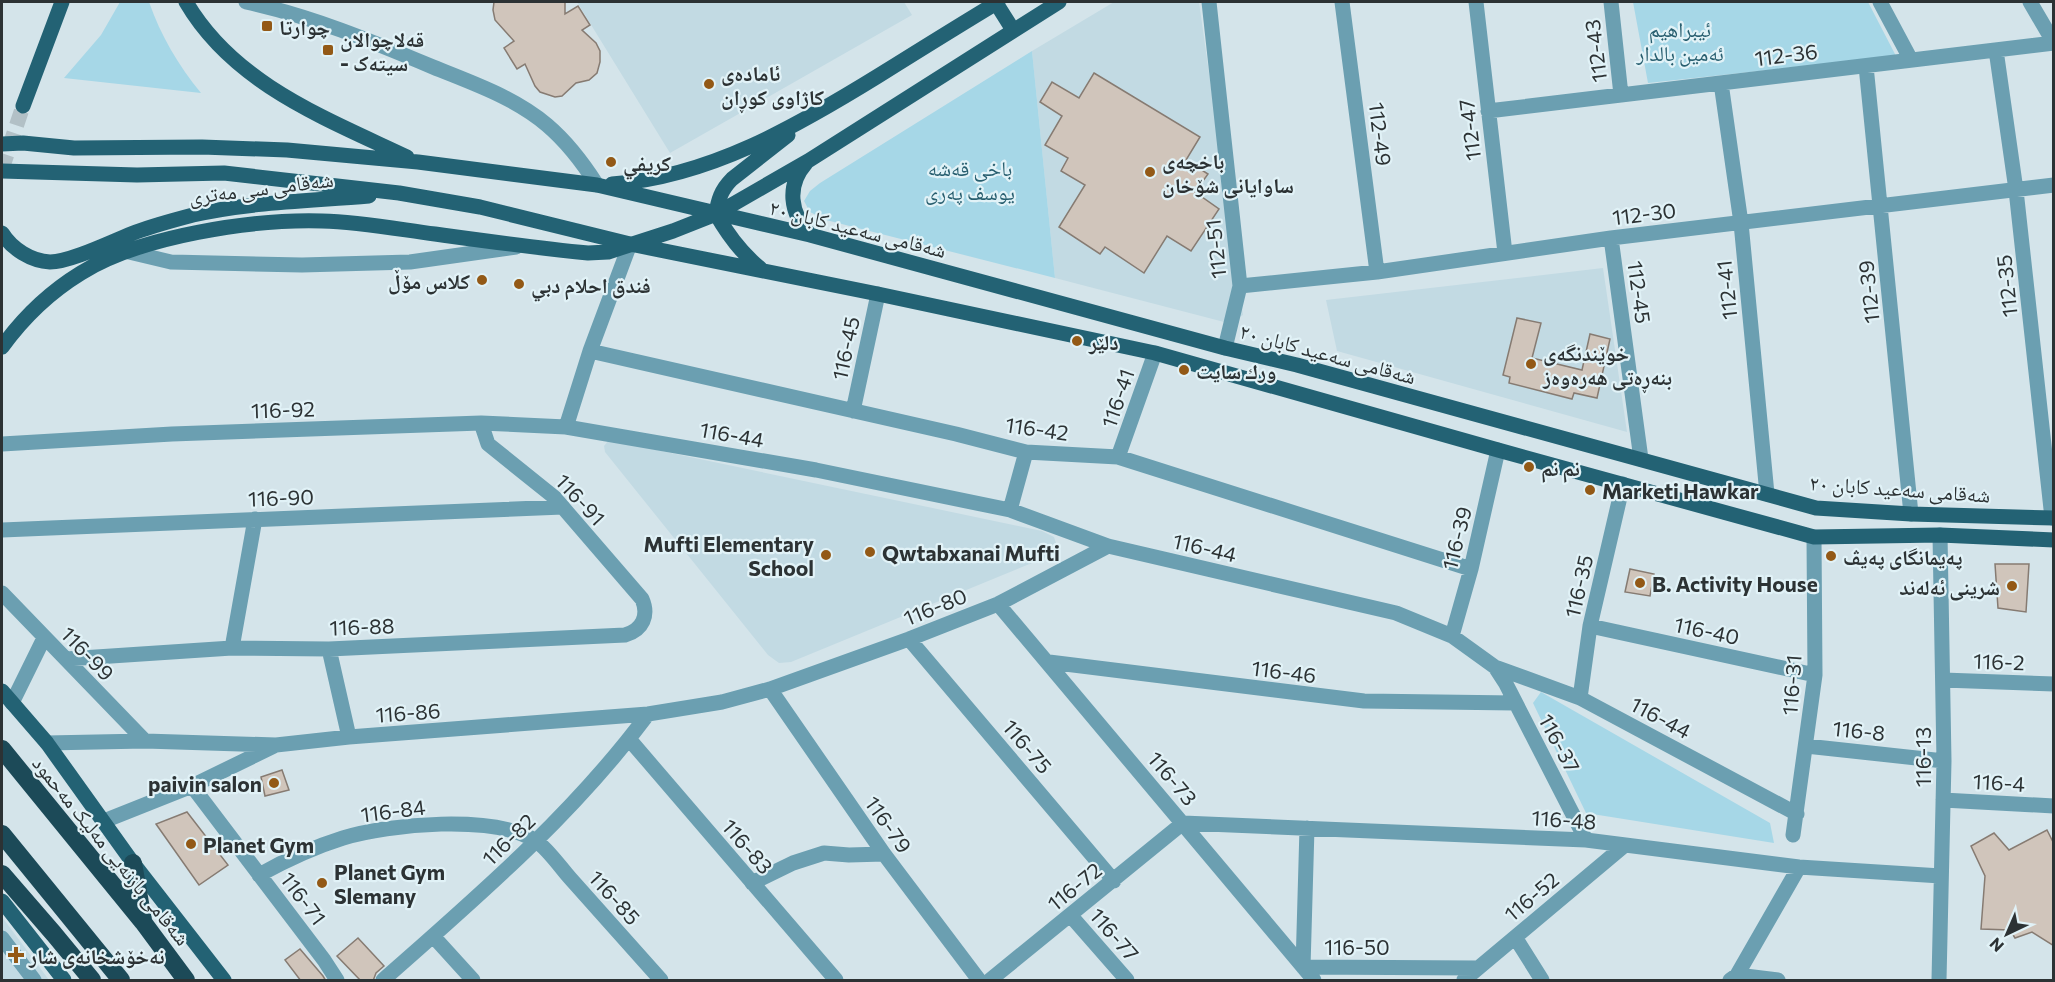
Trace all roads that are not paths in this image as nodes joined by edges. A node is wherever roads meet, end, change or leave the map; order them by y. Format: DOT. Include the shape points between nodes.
graph roads {
  1 [pos="62,2"];
  2 [pos="186,2"];
  3 [pos="246,2"];
  4 [pos="997,2"];
  5 [pos="1059,2"];
  6 [pos="1209,2"];
  7 [pos="1342,2"];
  8 [pos="1476,2"];
  9 [pos="1611,2"];
  10 [pos="1880,2"];
  11 [pos="2030,2"];
  12 [pos="1013,30"];
  13 [pos="2054,43"];
  14 [pos="1996,50"];
  15 [pos="1911,60"];
  16 [pos="1866,66"];
  17 [pos="1721,83"];
  18 [pos="1621,95"];
  19 [pos="23,106"];
  20 [pos="1488,111"];
  21 [pos="810,118"];
  22 [pos="2,144"];
  23 [pos="808,160"];
  24 [pos="417,162"];
  25 [pos="2,171"];
  26 [pos="597,185"];
  27 [pos="2054,185"];
  28 [pos="2016,190"];
  29 [pos="399,193"];
  30 [pos="1880,206"];
  31 [pos="716,214"];
  32 [pos="1741,223"];
  33 [pos="2,232"];
  34 [pos="810,235"];
  35 [pos="1611,238"];
  36 [pos="630,244"];
  37 [pos="522,246"];
  38 [pos="129,252"];
  39 [pos="1505,254"];
  40 [pos="763,271"];
  41 [pos="1377,272"];
  42 [pos="1240,286"];
  43 [pos="878,294"];
  44 [pos="2,347"];
  45 [pos="1225,348"];
  46 [pos="591,351"];
  47 [pos="1155,353"];
  48 [pos="1297,365"];
  49 [pos="1289,391"];
  50 [pos="853,411"];
  51 [pos="481,423"];
  52 [pos="566,427"];
  53 [pos="2,444"];
  54 [pos="1498,450"];
  55 [pos="1026,452"];
  56 [pos="1118,457"];
  57 [pos="1641,459"];
  58 [pos="1623,484"];
  59 [pos="1767,494"];
  60 [pos="563,507"];
  61 [pos="1010,510"];
  62 [pos="1911,514"];
  63 [pos="2053,518"];
  64 [pos="255,519"];
  65 [pos="2,530"];
  66 [pos="1940,535"];
  67 [pos="1814,537"];
  68 [pos="2054,540"];
  69 [pos="1108,546"];
  70 [pos="1470,569"];
  71 [pos="2,593"];
  72 [pos="998,603"];
  73 [pos="646,611"];
  74 [pos="1590,626"];
  75 [pos="1452,636"];
  76 [pos="44,638"];
  77 [pos="909,639"];
  78 [pos="231,648"];
  79 [pos="330,649"];
  80 [pos="66,659"];
  81 [pos="1049,662"];
  82 [pos="1495,667"];
  83 [pos="1815,675"];
  84 [pos="1942,680"];
  85 [pos="2054,684"];
  86 [pos="770,689"];
  87 [pos="2,691"];
  88 [pos="1580,698"];
  89 [pos="12,703"];
  90 [pos="1515,703"];
  91 [pos="648,714"];
  92 [pos="350,737"];
  93 [pos="629,739"];
  94 [pos="145,741"];
  95 [pos="47,743"];
  96 [pos="276,745"];
  97 [pos="1806,746"];
  98 [pos="2,749"];
  99 [pos="1944,761"];
  100 [pos="192,786"];
  101 [pos="1942,800"];
  102 [pos="2054,806"];
  103 [pos="1797,814"];
  104 [pos="104,821"];
  105 [pos="1183,823"];
  106 [pos="1307,828"];
  107 [pos="2,834"];
  108 [pos="1793,835"];
  109 [pos="1586,840"];
  110 [pos="537,841"];
  111 [pos="1625,845"];
  112 [pos="884,854"];
  113 [pos="132,863"];
  114 [pos="1799,867"];
  115 [pos="2,874"];
  116 [pos="259,874"];
  117 [pos="1941,876"];
  118 [pos="1114,880"];
  119 [pos="752,883"];
  120 [pos="2,901"];
  121 [pos="1071,916"];
  122 [pos="143,922"];
  123 [pos="433,936"];
  124 [pos="1515,937"];
  125 [pos="2,938"];
  126 [pos="1304,967"];
  127 [pos="1477,968"];
  128 [pos="1734,978"];
  129 [pos="34,981"];
  130 [pos="64,981"];
  131 [pos="92,981"];
  132 [pos="121,981"];
  133 [pos="186,981"];
  134 [pos="224,981"];
  135 [pos="337,981"];
  136 [pos="383,981"];
  137 [pos="473,981"];
  138 [pos="661,981"];
  139 [pos="836,981"];
  140 [pos="979,981"];
  141 [pos="990,981"];
  142 [pos="1127,981"];
  143 [pos="1314,981"];
  144 [pos="1464,981"];
  145 [pos="1542,981"];
  146 [pos="1778,981"];
  147 [pos="1939,981"];
  1 -- 19 [label="main road"];
  2 -- 24 [label="main road" via="218,46 263,83 300,106"];
  3 -- 26 [label="street" via="350,32 512,101 561,138"];
  4 -- 12 [label="main road"];
  4 -- 21 [label="main road"];
  5 -- 12 [label="main road"];
  6 -- 42 [label="street, 112-51"];
  7 -- 41 [label="street, 112-49"];
  8 -- 20 [label="street, 112-47"];
  9 -- 18 [label="street, 112-43"];
  10 -- 15 [label="street"];
  11 -- 13 [label="street"];
  12 -- 23 [label="main road"];
  13 -- 14 [label="street, 112-36"];
  14 -- 15 [label="street, 112-36"];
  14 -- 28 [label="street, 112-35"];
  15 -- 16 [label="street, 112-36"];
  16 -- 17 [label="street, 112-36"];
  16 -- 30 [label="street, 112-39"];
  17 -- 18 [label="street, 112-36"];
  17 -- 32 [label="street, 112-41"];
  18 -- 20 [label="street, 112-36"];
  20 -- 39 [label="street, 112-47"];
  21 -- 26 [label="main road" via="694,169 664,177"];
  21 -- 31 [label="main road" via="724,186"];
  22 -- 24 [label="main road" via="287,150"];
  23 -- 31 [label="main road"];
  23 -- 34 [label="main road" via="795,180 793,204 796,216"];
  24 -- 26 [label="main road"];
  25 -- 29 [label="main road" via="224,173"];
  26 -- 31 [label="main road, شەقامی سەعید کابان ٢٠"];
  27 -- 28 [label="street, 112-30"];
  28 -- 30 [label="street, 112-30"];
  28 -- 63 [label="street, 112-35"];
  29 -- 33 [label="main road, شەقامی سی مەتری" via="195,215 52,262 24,254"];
  29 -- 36 [label="main road, شەقامی سەعید کابان ٢٠" via="480,207"];
  30 -- 32 [label="street, 112-30"];
  30 -- 62 [label="street, 112-39"];
  31 -- 34 [label="main road, شەقامی سەعید کابان ٢٠"];
  31 -- 36 [label="main road"];
  31 -- 40 [label="main road" via="736,246"];
  32 -- 35 [label="street, 112-30"];
  32 -- 59 [label="street, 112-41"];
  34 -- 45 [label="main road, شەقامی سەعید کابان ٢٠"];
  35 -- 39 [label="street, 112-30"];
  35 -- 57 [label="street, 112-45"];
  36 -- 37 [label="main road" via="598,253"];
  36 -- 40 [label="main road, شەقامی سەعید کابان ٢٠"];
  36 -- 46 [label="street"];
  37 -- 38 [label="street" via="410,262 313,265 171,262"];
  37 -- 38 [label="main road" via="353,222 293,221 219,229"];
  38 -- 44 [label="main road" via="102,262 63,285 30,313"];
  39 -- 41 [label="street, 112-30"];
  40 -- 43 [label="main road, شەقامی سەعید کابان ٢٠"];
  41 -- 42 [label="street, 112-30"];
  42 -- 45 [label="street, 112-51"];
  43 -- 47 [label="main road, شەقامی سەعید کابان ٢٠"];
  43 -- 50 [label="street, 116-45"];
  45 -- 48 [label="main road, شەقامی سەعید کابان ٢٠"];
  46 -- 50 [label="street, 116-42"];
  46 -- 52 [label="street"];
  47 -- 49 [label="main road, شەقامی سەعید کابان ٢٠"];
  47 -- 56 [label="street, 116-41"];
  48 -- 49 [label="main road"];
  48 -- 57 [label="main road, شەقامی سەعید کابان ٢٠"];
  49 -- 54 [label="main road, شەقامی سەعید کابان ٢٠"];
  50 -- 55 [label="street, 116-42"];
  51 -- 52 [label="street, 116-92"];
  51 -- 53 [label="street, 116-92"];
  51 -- 60 [label="street, 116-91" via="488,444"];
  52 -- 61 [label="street, 116-44" via="816,470"];
  54 -- 58 [label="main road, شەقامی سەعید کابان ٢٠"];
  54 -- 70 [label="street, 116-39"];
  55 -- 56 [label="street, 116-42"];
  55 -- 61 [label="street"];
  56 -- 70 [label="street, 116-42"];
  57 -- 59 [label="main road, شەقامی سەعید کابان ٢٠"];
  58 -- 67 [label="main road, شەقامی سەعید کابان ٢٠"];
  58 -- 74 [label="street, 116-35"];
  59 -- 62 [label="main road, شەقامی سەعید کابان ٢٠" via="1816,508"];
  60 -- 64 [label="street, 116-90"];
  60 -- 73 [label="street, 116-91" via="642,598"];
  61 -- 69 [label="street, 116-44"];
  62 -- 63 [label="main road, شەقامی سەعید کابان ٢٠"];
  64 -- 65 [label="street, 116-90"];
  64 -- 78 [label="street"];
  66 -- 67 [label="main road, شەقامی سەعید کابان ٢٠"];
  66 -- 68 [label="main road, شەقامی سەعید کابان ٢٠"];
  66 -- 84 [label="street, 116-13"];
  67 -- 83 [label="street, 116-31"];
  69 -- 72 [label="street, 116-80"];
  69 -- 75 [label="street, 116-44" via="1396,613"];
  70 -- 75 [label="street, 116-39"];
  71 -- 76 [label="street, 116-99"];
  72 -- 77 [label="street, 116-80"];
  72 -- 81 [label="street, 116-73"];
  73 -- 79 [label="street, 116-88" via="642,624 626,635"];
  74 -- 83 [label="street, 116-40"];
  74 -- 88 [label="street, 116-35"];
  75 -- 82 [label="street, 116-44"];
  76 -- 80 [label="street, 116-99"];
  76 -- 89 [label="street"];
  77 -- 86 [label="street, 116-80"];
  77 -- 118 [label="street, 116-75"];
  78 -- 79 [label="street, 116-88"];
  78 -- 80 [label="street, 116-88"];
  79 -- 92 [label="street"];
  80 -- 94 [label="street, 116-99"];
  81 -- 90 [label="street, 116-46" via="1364,701"];
  81 -- 105 [label="street, 116-73"];
  82 -- 88 [label="street, 116-44"];
  82 -- 90 [label="street, 116-37"];
  83 -- 97 [label="street, 116-31"];
  84 -- 85 [label="street, 116-2"];
  84 -- 99 [label="street, 116-13"];
  86 -- 91 [label="street, 116-86" via="722,702"];
  86 -- 112 [label="street, 116-79"];
  87 -- 89 [label="main road"];
  88 -- 103 [label="street, 116-44"];
  89 -- 95 [label="main road"];
  90 -- 109 [label="street, 116-37"];
  91 -- 92 [label="street, 116-86"];
  91 -- 93 [label="street, 116-82"];
  92 -- 96 [label="street, 116-86"];
  93 -- 110 [label="street, 116-82"];
  93 -- 119 [label="street, 116-83"];
  94 -- 95 [label="street, 116-86"];
  94 -- 96 [label="street, 116-86"];
  95 -- 104 [label="main road"];
  96 -- 100 [label="street"];
  97 -- 99 [label="street, 116-8"];
  97 -- 103 [label="street, 116-31"];
  98 -- 122 [label="highway, شەقامی بازنەیی مەلیک مەحمود"];
  99 -- 101 [label="street, 116-13"];
  100 -- 104 [label="street"];
  100 -- 116 [label="street, 116-71"];
  101 -- 102 [label="street, 116-4"];
  101 -- 117 [label="street, 116-13"];
  103 -- 108 [label="street, 116-31"];
  104 -- 113 [label="main road"];
  105 -- 106 [label="street, 116-48"];
  105 -- 118 [label="street, 116-72"];
  105 -- 126 [label="street, 116-73"];
  106 -- 109 [label="street, 116-48"];
  106 -- 126 [label="street, 116-50"];
  107 -- 132 [label="highway"];
  109 -- 111 [label="street, 116-48"];
  110 -- 116 [label="street, 116-84" via="483,826 391,828 322,845"];
  110 -- 123 [label="street, 116-82"];
  110 -- 138 [label="street, 116-85"];
  111 -- 114 [label="street, 116-48"];
  111 -- 124 [label="street, 116-52"];
  112 -- 119 [label="street" via="824,853 793,862"];
  112 -- 140 [label="street, 116-79"];
  113 -- 122 [label="highway"];
  113 -- 134 [label="main road"];
  114 -- 117 [label="street, 116-48"];
  114 -- 128 [label="street"];
  115 -- 131 [label="highway"];
  116 -- 135 [label="street, 116-71"];
  117 -- 147 [label="street, 116-13"];
  118 -- 121 [label="street, 116-72"];
  119 -- 139 [label="street, 116-83"];
  120 -- 130 [label="main road"];
  121 -- 141 [label="street, 116-72"];
  121 -- 142 [label="street, 116-77"];
  122 -- 133 [label="highway, شەقامی بازنەیی مەلیک مەحمود"];
  123 -- 136 [label="street, 116-82"];
  123 -- 137 [label="street"];
  124 -- 127 [label="street, 116-52"];
  124 -- 145 [label="street"];
  125 -- 129 [label="street"];
  126 -- 127 [label="street, 116-50"];
  126 -- 143 [label="street, 116-73"];
  127 -- 144 [label="street, 116-52"];
  128 -- 146 [label="street"];
}
